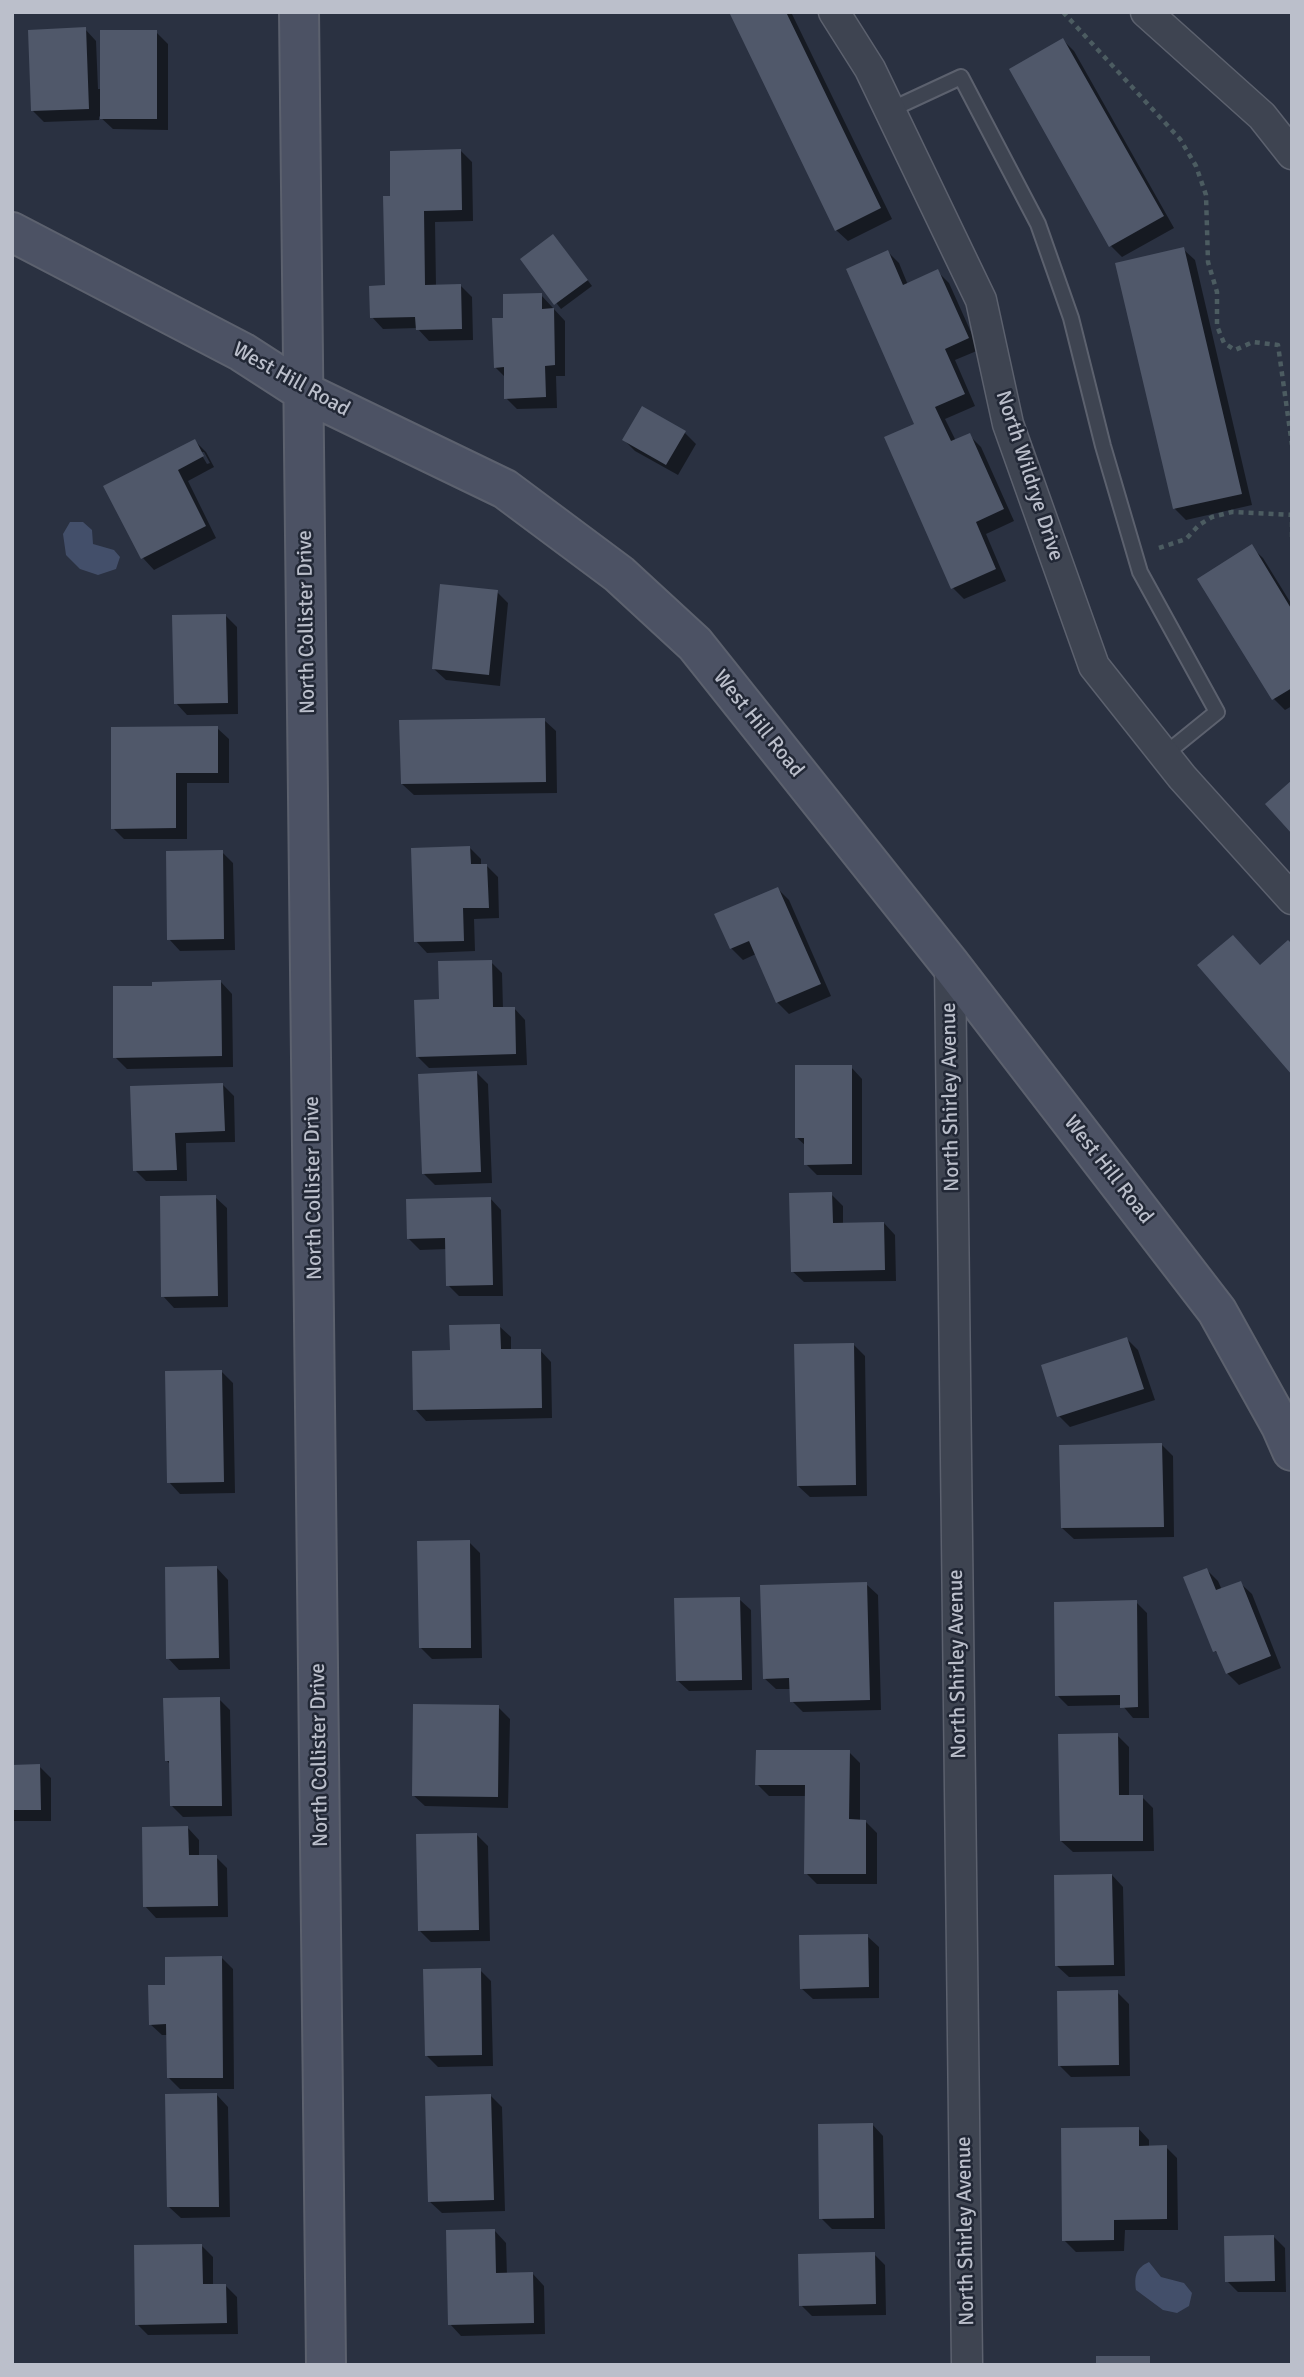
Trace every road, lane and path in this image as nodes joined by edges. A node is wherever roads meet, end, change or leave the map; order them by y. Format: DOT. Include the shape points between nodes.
graph roads {
  1 [pos="299,12"];
  2 [pos="834,12"];
  3 [pos="1063,12"];
  4 [pos="1146,12"];
  5 [pos="890,110"];
  6 [pos="1292,154"];
  7 [pos="12,232"];
  8 [pos="304,393"];
  9 [pos="1292,445"];
  10 [pos="1292,514"];
  11 [pos="1292,542"];
  12 [pos="1153,550"];
  13 [pos="1164,755"];
  14 [pos="1292,899"];
  15 [pos="950,964"];
  16 [pos="1292,1451"];
  17 [pos="326,2365"];
  18 [pos="967,2365"];
  1 -- 8 [label="street, North Collister Drive"];
  2 -- 5 [label="street, North Wildrye Drive"];
  3 -- 9 [label="path" via="1180,139 1196,166 1206,195 1208,262 1217,292 1217,326 1224,343 1235,350 1253,342 1278,345"];
  4 -- 6 [label="street" via="1262,116"];
  5 -- 13 [label="street, North Wildrye Drive" via="981,300 1008,424 1094,666"];
  5 -- 13 [label="lane" via="961,77 1038,224 1071,318 1102,446 1140,572 1217,712"];
  7 -- 8 [label="street, West Hill Road" via="242,352"];
  8 -- 15 [label="street, West Hill Road" via="505,489 619,574 695,644"];
  8 -- 17 [label="street, North Collister Drive"];
  10 -- 11 [label="path"];
  10 -- 12 [label="path" via="1232,512 1205,521 1186,539"];
  13 -- 14 [label="street, North Wildrye Drive"];
  15 -- 16 [label="street, West Hill Road" via="1217,1311"];
  15 -- 18 [label="street, North Shirley Avenue"];
}
